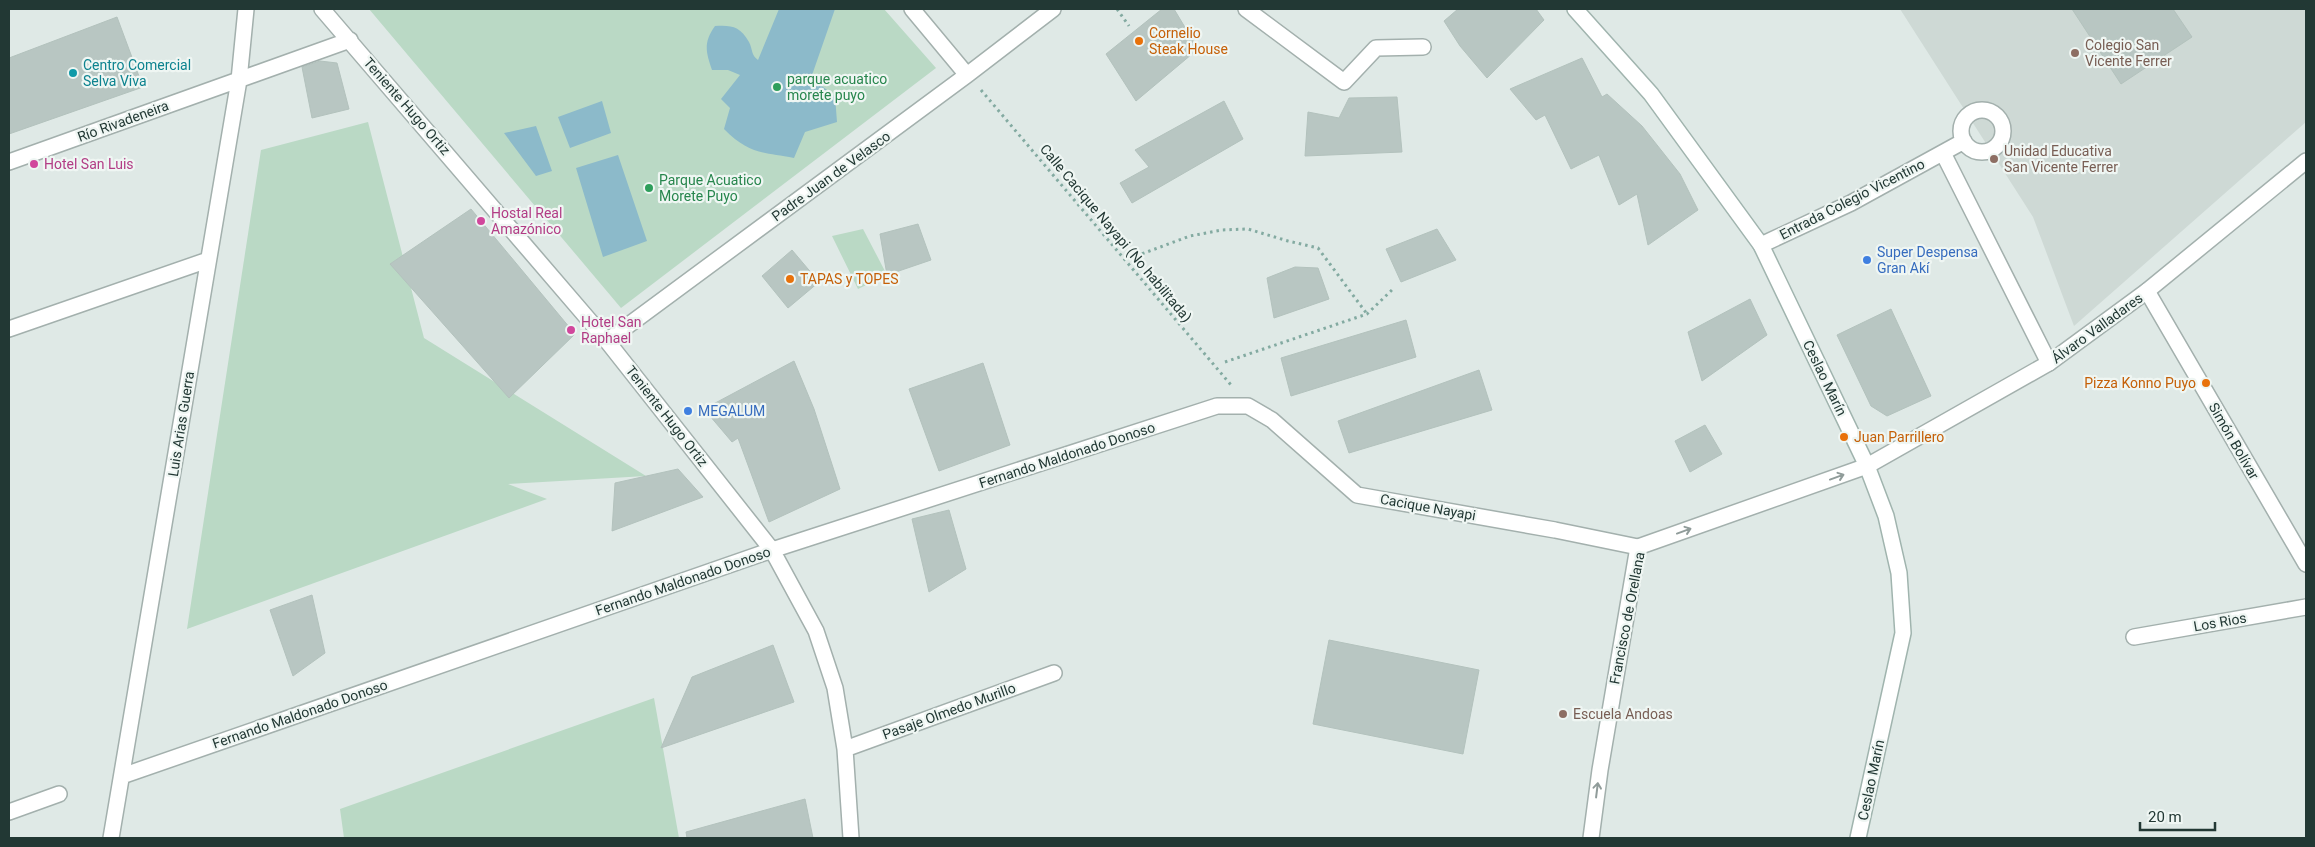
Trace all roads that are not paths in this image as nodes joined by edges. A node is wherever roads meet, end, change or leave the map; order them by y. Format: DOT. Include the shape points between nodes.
graph roads {
  1 [pos="246,9"];
  2 [pos="322,9"];
  3 [pos="912,9"];
  4 [pos="1053,9"];
  5 [pos="1246,9"];
  6 [pos="1579,10"];
  7 [pos="350,40"];
  8 [pos="1422,47"];
  9 [pos="967,75"];
  10 [pos="238,80"];
  11 [pos="1964,141"];
  12 [pos="1943,153"];
  13 [pos="2306,160"];
  14 [pos="9,162"];
  15 [pos="1761,245"];
  16 [pos="208,260"];
  17 [pos="2147,291"];
  18 [pos="9,329"];
  19 [pos="607,340"];
  20 [pos="2049,363"];
  21 [pos="1248,406"];
  22 [pos="1867,466"];
  23 [pos="1638,547"];
  24 [pos="772,550"];
  25 [pos="2306,564"];
  26 [pos="2306,607"];
  27 [pos="2134,637"];
  28 [pos="1054,672"];
  29 [pos="845,750"];
  30 [pos="122,776"];
  31 [pos="59,794"];
  32 [pos="9,812"];
  33 [pos="111,838"];
  34 [pos="851,838"];
  35 [pos="1591,838"];
  36 [pos="1858,838"];
  1 -- 10 [label="street, Luis Arias Guerra"];
  2 -- 7 [label="street, Teniente Hugo Ortiz"];
  3 -- 9 [label="street"];
  4 -- 9 [label="street, Padre Juan de Velasco"];
  5 -- 8 [label="street" via="1344,82 1376,48"];
  6 -- 15 [label="street, Ceslao Marín" via="1651,94"];
  7 -- 10 [label="street, Río Rivadeneira"];
  7 -- 19 [label="street, Teniente Hugo Ortiz"];
  9 -- 19 [label="street, Padre Juan de Velasco"];
  10 -- 14 [label="street, Río Rivadeneira"];
  10 -- 16 [label="street, Luis Arias Guerra"];
  11 -- 12 [label="street, Entrada Colegio Vicentino"];
  12 -- 15 [label="street, Entrada Colegio Vicentino" via="1850,203"];
  12 -- 20 [label="street"];
  13 -- 17 [label="street, Álvaro Valladares"];
  15 -- 22 [label="street, Ceslao Marín"];
  16 -- 18 [label="street"];
  16 -- 30 [label="street, Luis Arias Guerra"];
  17 -- 20 [label="street, Álvaro Valladares"];
  17 -- 25 [label="street, Simón Bolívar"];
  19 -- 24 [label="street, Teniente Hugo Ortiz"];
  20 -- 22 [label="street, Álvaro Valladares"];
  21 -- 23 [label="street, Cacique Nayapi" via="1272,420 1357,495"];
  21 -- 24 [label="street, Fernando Maldonado Donoso" via="1218,406"];
  23 -- 22 [label="street, Francisco de Orellana, one-way"];
  22 -- 36 [label="street, Ceslao Marín" via="1886,516 1899,573 1903,633"];
  35 -- 23 [label="street, Francisco de Orellana, one-way"];
  24 -- 29 [label="street, Teniente Hugo Ortiz" via="816,630 835,688"];
  24 -- 30 [label="street, Fernando Maldonado Donoso"];
  26 -- 27 [label="street, Los Rios"];
  28 -- 29 [label="street, Pasaje Olmedo Murillo"];
  29 -- 34 [label="street, Teniente Hugo Ortiz"];
  30 -- 33 [label="street, Luis Arias Guerra"];
  31 -- 32 [label="street"];
}
